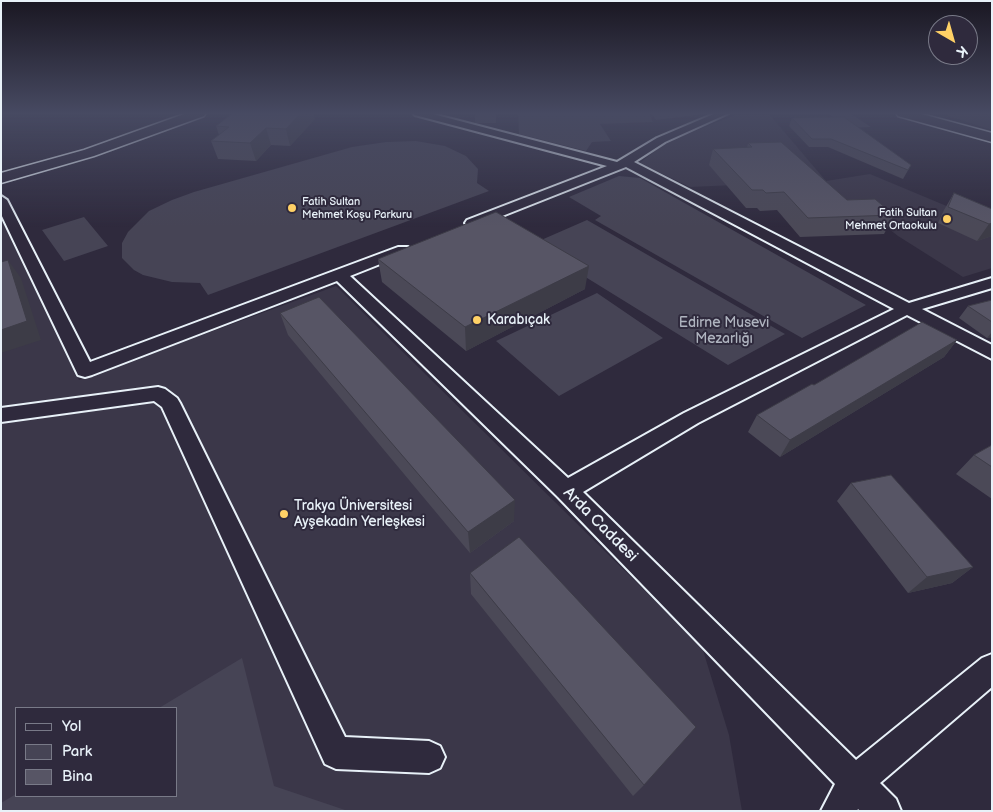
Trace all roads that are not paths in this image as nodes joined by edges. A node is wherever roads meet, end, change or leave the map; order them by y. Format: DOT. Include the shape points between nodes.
graph roads {
  1 [pos="78,151"];
  2 [pos="95,151"];
  3 [pos="570,151"];
  4 [pos="643,151"];
  5 [pos="622,164"];
  6 [pos="1,173"];
  7 [pos="1,178"];
  8 [pos="1,200"];
  9 [pos="457,229"];
  10 [pos="421,243"];
  11 [pos="340,275"];
  12 [pos="992,283"];
  13 [pos="906,309"];
  14 [pos="992,353"];
  15 [pos="1,416"];
  16 [pos="566,490"];
  17 [pos="992,668"];
  18 [pos="429,757"];
  19 [pos="855,782"];
  20 [pos="838,811"];
  21 [pos="884,811"];
  1 -- 6 [label="main road"];
  2 -- 7 [label="main road"];
  3 -- 5 [label="street"];
  4 -- 5 [label="street"];
  5 -- 9 [label="street"];
  5 -- 13 [label="street"];
  8 -- 11 [label="street" via="85,371"];
  10 -- 11 [label="street"];
  11 -- 16 [label="street, Arda Caddesi"];
  12 -- 13 [label="street"];
  13 -- 14 [label="street"];
  13 -- 16 [label="street" via="690,418"];
  15 -- 18 [label="street" via="158,394 170,403 336,753"];
  16 -- 19 [label="street, Arda Caddesi"];
  17 -- 19 [label="street"];
  19 -- 20 [label="street"];
  19 -- 21 [label="street, Arda Caddesi"];
}
